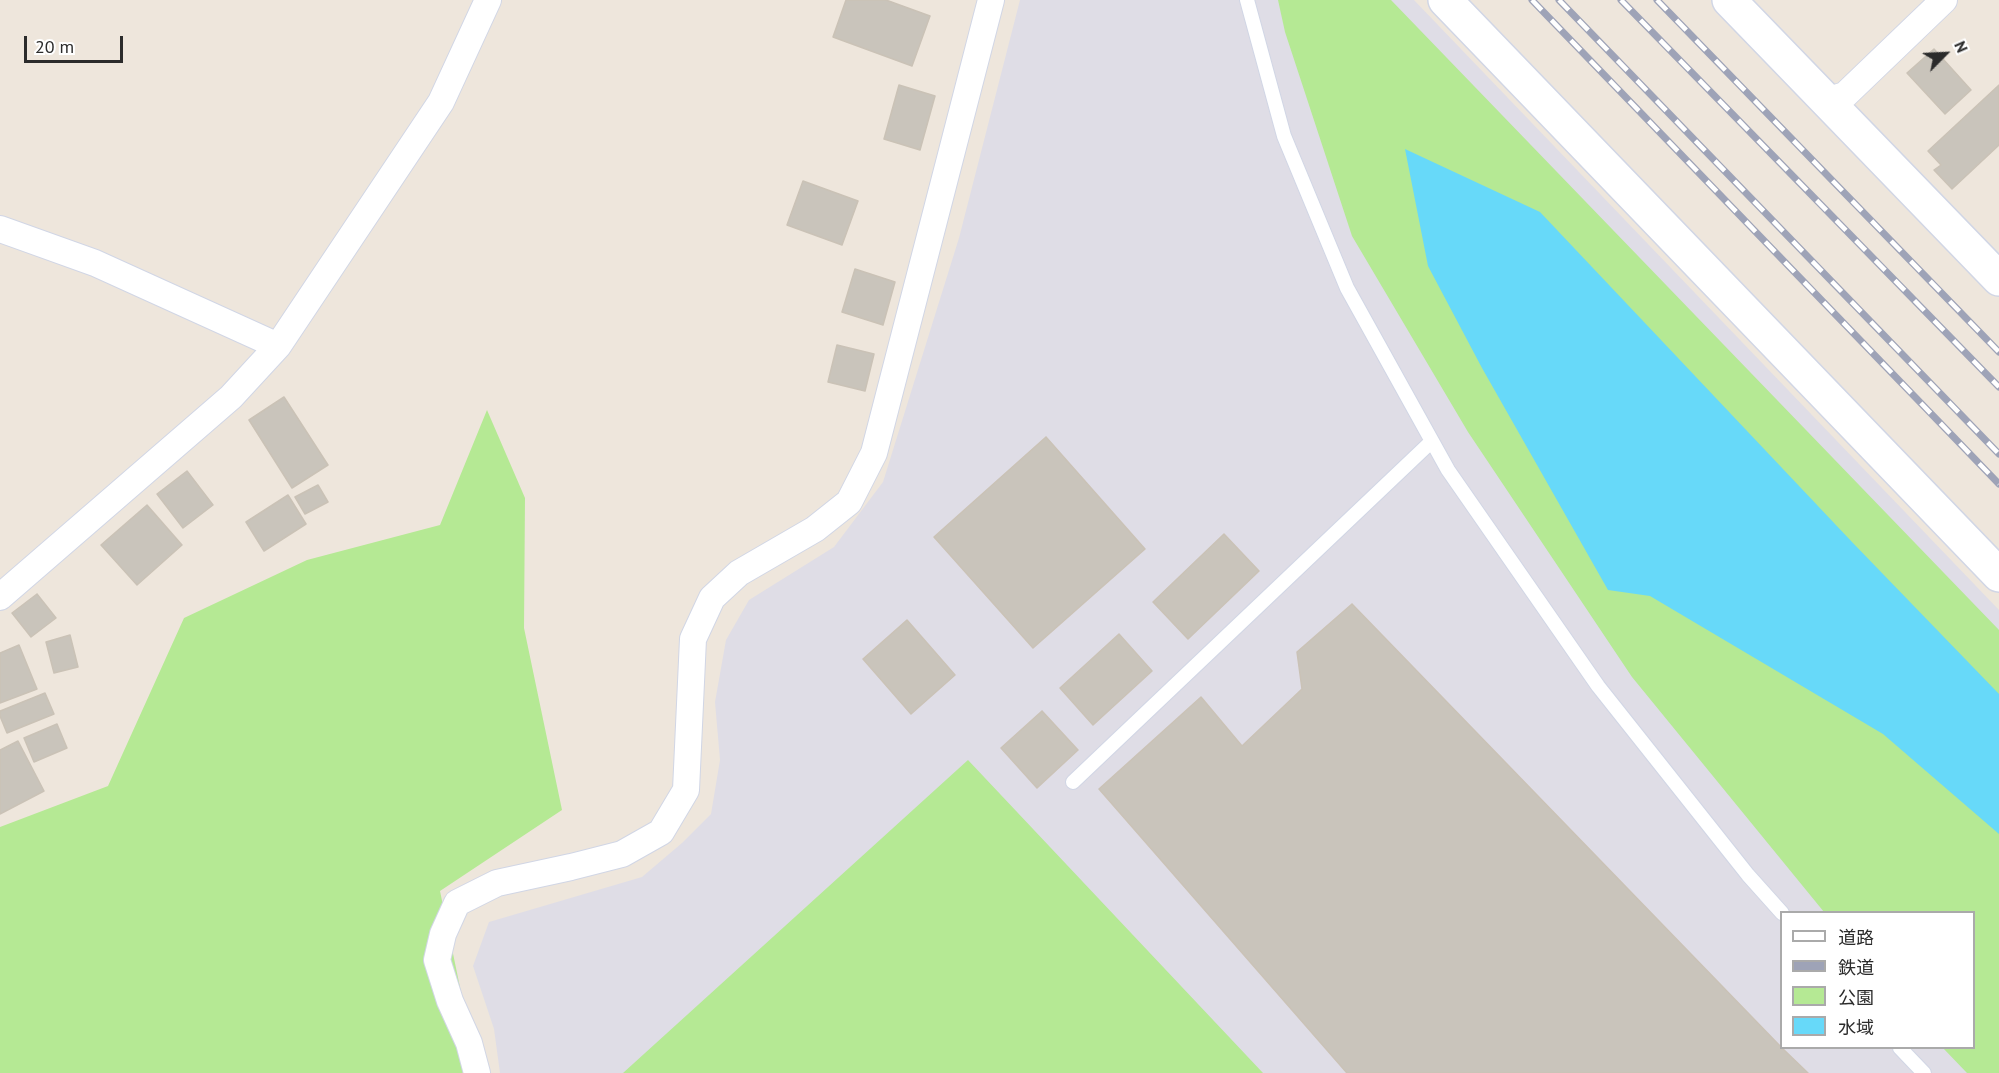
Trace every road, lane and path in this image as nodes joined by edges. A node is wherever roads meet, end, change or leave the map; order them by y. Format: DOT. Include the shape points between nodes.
graph roads {
  1 [pos="488,0"];
  2 [pos="991,0"];
  3 [pos="1247,0"];
  4 [pos="1444,0"];
  5 [pos="1729,0"];
  6 [pos="1944,0"];
  7 [pos="1826,101"];
  8 [pos="0,230"];
  9 [pos="1999,279"];
  10 [pos="278,346"];
  11 [pos="1432,441"];
  12 [pos="1999,575"];
  13 [pos="0,597"];
  14 [pos="1073,782"];
  15 [pos="1780,911"];
  16 [pos="1902,1049"];
  17 [pos="477,1073"];
  18 [pos="1924,1073"];
  1 -- 10 [label="street" via="441,102"];
  2 -- 17 [label="street" via="874,453 849,502 815,529 739,573 712,598 693,639 686,790 661,832 622,854 497,883 457,903 442,934 437,960"];
  3 -- 11 [label="lane" via="1284,136 1347,288"];
  4 -- 12 [label="street"];
  5 -- 7 [label="street"];
  6 -- 7 [label="street" via="1845,95"];
  7 -- 9 [label="street"];
  8 -- 10 [label="street" via="95,263"];
  10 -- 13 [label="street" via="231,397"];
  11 -- 14 [label="lane"];
  11 -- 15 [label="lane" via="1448,470 1598,686"];
  16 -- 18 [label="lane"];
}
